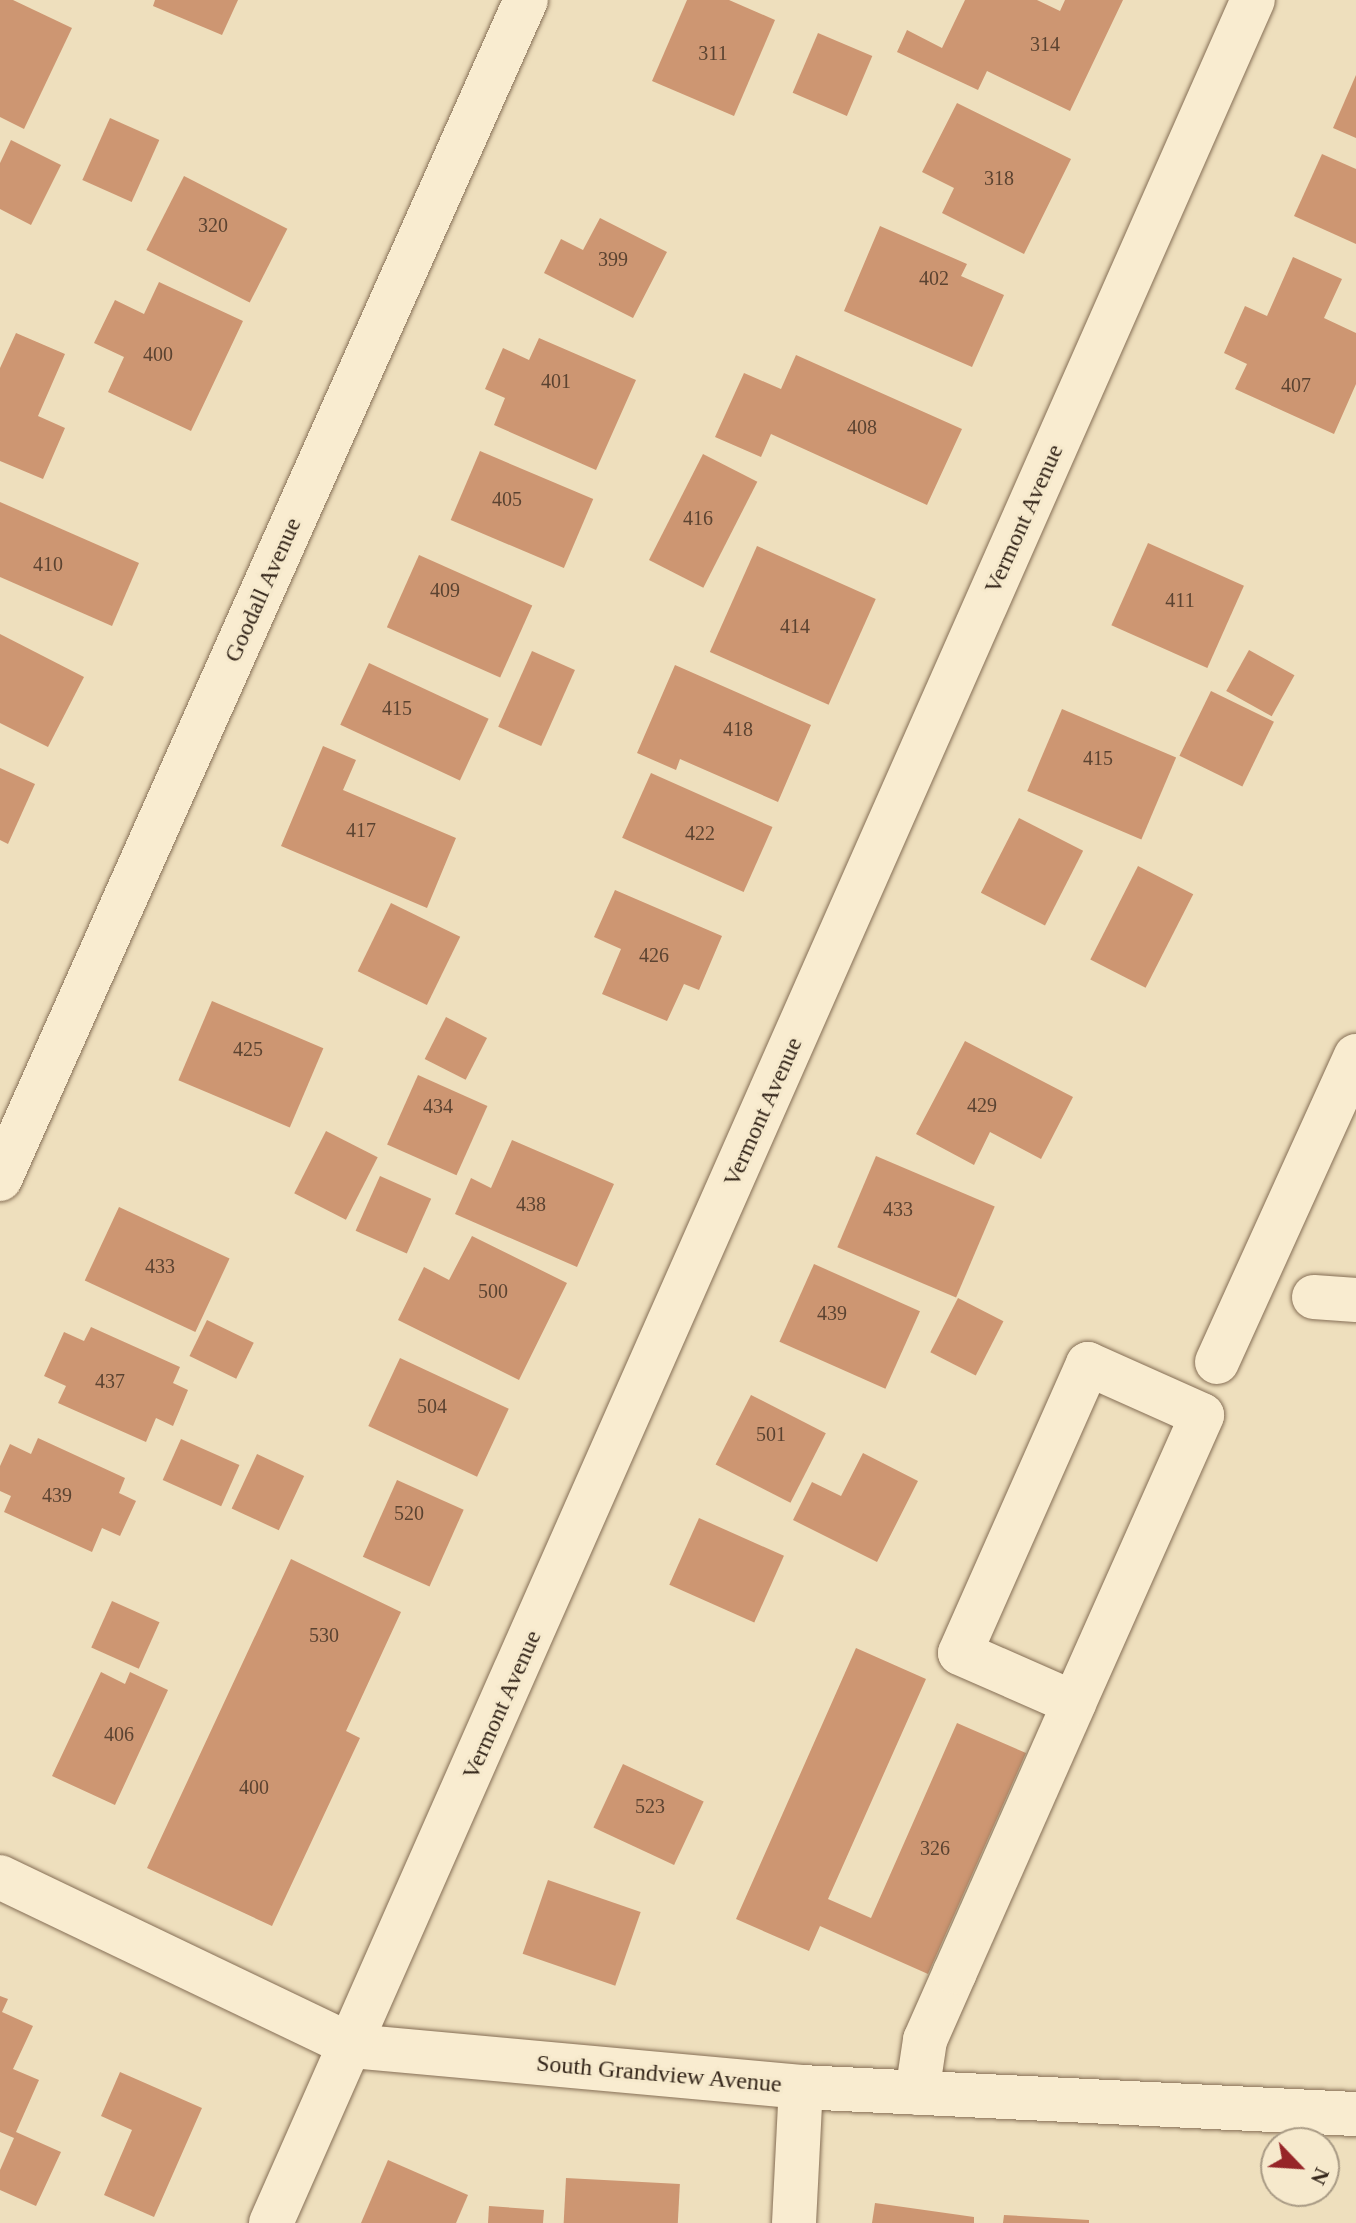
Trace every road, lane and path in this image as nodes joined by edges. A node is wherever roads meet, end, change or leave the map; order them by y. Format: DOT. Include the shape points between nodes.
graph roads {
  1 [pos="526,0"];
  2 [pos="1253,0"];
  3 [pos="1356,1056"];
  4 [pos="0,1179"];
  5 [pos="1217,1362"];
  6 [pos="1074,1703"];
  7 [pos="0,1877"];
  8 [pos="352,2046"];
  9 [pos="801,2087"];
  10 [pos="917,2093"];
  11 [pos="1356,2114"];
  12 [pos="271,2223"];
  13 [pos="794,2223"];
  1 -- 4 [label="street, Goodall Avenue"];
  2 -- 8 [label="street, Vermont Avenue"];
  3 -- 5 [label="street"];
  6 -- 6 [label="street" via="960,1653 1088,1364 1202,1415"];
  6 -- 10 [label="street" via="925,2040"];
  7 -- 8 [label="street, South Grandview Avenue"];
  8 -- 9 [label="street, South Grandview Avenue"];
  8 -- 12 [label="street, Vermont Avenue"];
  9 -- 10 [label="street, South Grandview Avenue"];
  9 -- 13 [label="street"];
  10 -- 11 [label="street, South Grandview Avenue"];
}
